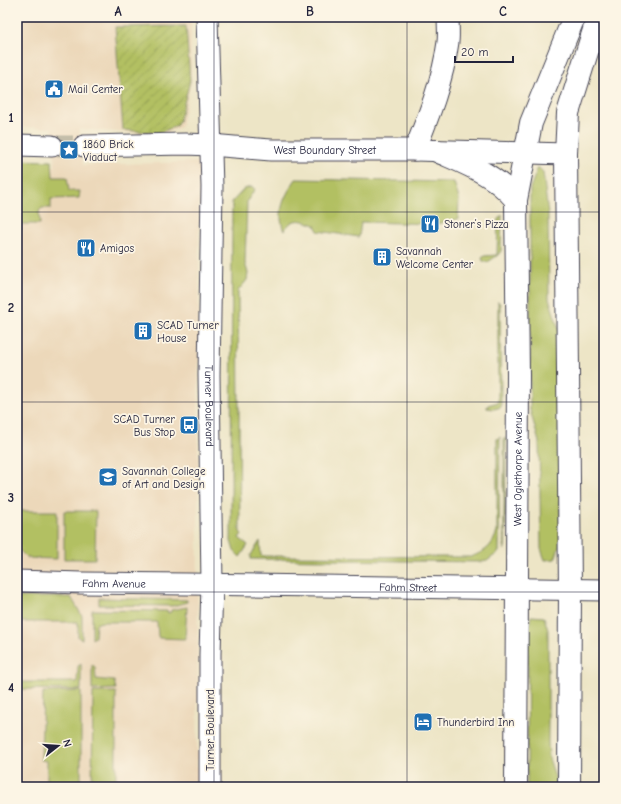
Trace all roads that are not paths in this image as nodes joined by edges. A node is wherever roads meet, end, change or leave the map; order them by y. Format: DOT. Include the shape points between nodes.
graph roads {
  1 [pos="207,17"];
  2 [pos="448,17"];
  3 [pos="574,17"];
  4 [pos="598,17"];
  5 [pos="17,145"];
  6 [pos="211,145"];
  7 [pos="52,146"];
  8 [pos="84,146"];
  9 [pos="415,150"];
  10 [pos="437,151"];
  11 [pos="525,153"];
  12 [pos="566,154"];
  13 [pos="516,200"];
  14 [pos="17,582"];
  15 [pos="212,584"];
  16 [pos="517,588"];
  17 [pos="570,589"];
  18 [pos="604,590"];
  19 [pos="210,787"];
  20 [pos="516,787"];
  21 [pos="569,787"];
  1 -- 6 [label="street, Turner Boulevard"];
  2 -- 9 [label="street" via="448,41 441,78"];
  3 -- 11 [label="main road, West Oglethorpe Avenue" via="531,123"];
  4 -- 12 [label="main road" via="568,113"];
  5 -- 7 [label="street"];
  6 -- 8 [label="street, West Boundary Street"];
  6 -- 9 [label="street, West Boundary Street" via="271,150"];
  6 -- 15 [label="street, Turner Boulevard" via="209,375"];
  9 -- 10 [label="street, West Boundary Street"];
  10 -- 11 [label="street, West Boundary Street"];
  10 -- 13 [label="main road" via="494,179"];
  11 -- 12 [label="street, West Boundary Street"];
  11 -- 13 [label="main road, West Oglethorpe Avenue"];
  12 -- 17 [label="main road"];
  13 -- 16 [label="main road, West Oglethorpe Avenue"];
  14 -- 15 [label="street, Fahm Avenue"];
  15 -- 16 [label="street, Fahm Street"];
  15 -- 19 [label="street, Turner Boulevard"];
  16 -- 17 [label="street, Fahm Street"];
  16 -- 20 [label="main road, West Oglethorpe Avenue"];
  17 -- 18 [label="street, Fahm Street"];
  17 -- 21 [label="main road"];
}
